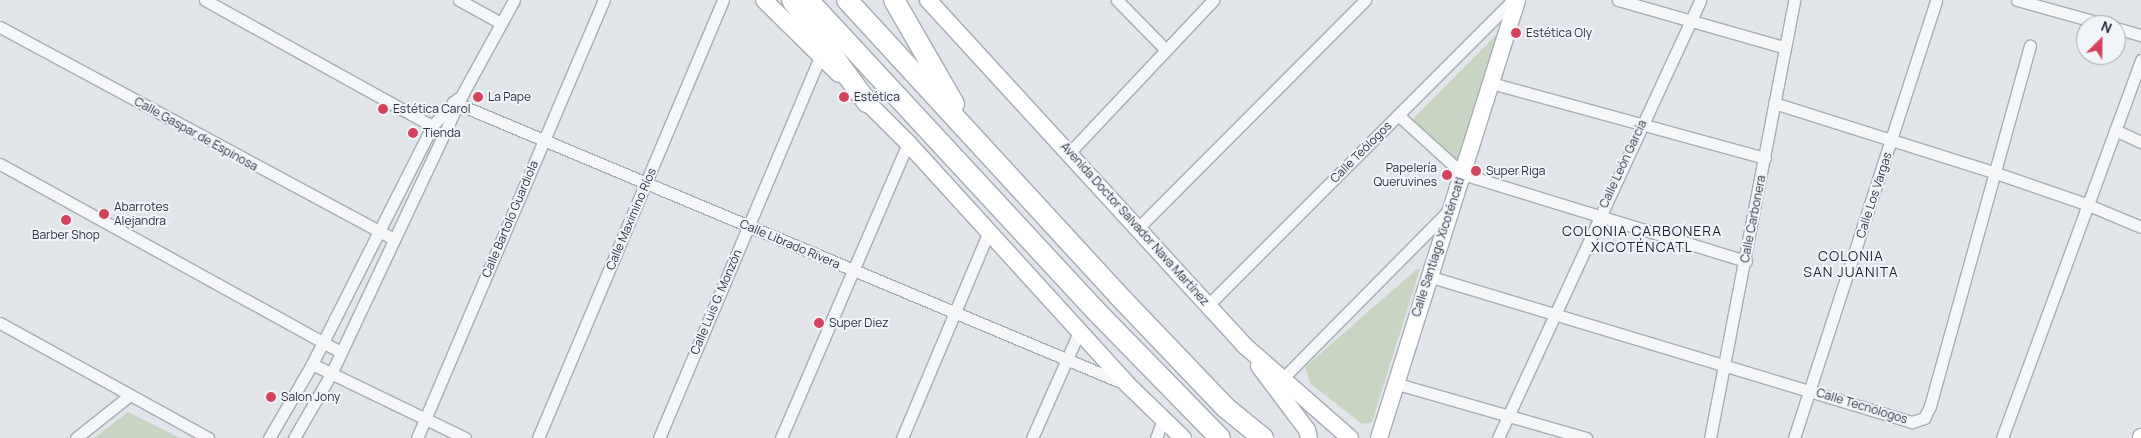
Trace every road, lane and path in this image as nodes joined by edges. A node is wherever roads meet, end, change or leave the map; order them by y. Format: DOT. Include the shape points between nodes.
graph roads {
  1 [pos="205,0"];
  2 [pos="459,0"];
  3 [pos="514,0"];
  4 [pos="604,0"];
  5 [pos="723,0"];
  6 [pos="764,0"];
  7 [pos="792,0"];
  8 [pos="808,0"];
  9 [pos="847,0"];
  10 [pos="894,0"];
  11 [pos="928,0"];
  12 [pos="1117,0"];
  13 [pos="1213,0"];
  14 [pos="1365,0"];
  15 [pos="1513,0"];
  16 [pos="1517,0"];
  17 [pos="1618,0"];
  18 [pos="1700,0"];
  19 [pos="1794,0"];
  20 [pos="1936,0"];
  21 [pos="2017,0"];
  22 [pos="2047,4"];
  23 [pos="2078,15"];
  24 [pos="1690,21"];
  25 [pos="499,22"];
  26 [pos="0,27"];
  27 [pos="2126,30"];
  28 [pos="2141,34"];
  29 [pos="2030,46"];
  30 [pos="1783,47"];
  31 [pos="1166,50"];
  32 [pos="820,56"];
  33 [pos="2141,60"];
  34 [pos="1491,83"];
  35 [pos="867,102"];
  36 [pos="456,103"];
  37 [pos="1774,103"];
  38 [pos="1398,116"];
  39 [pos="1641,125"];
  40 [pos="432,126"];
  41 [pos="2115,130"];
  42 [pos="972,134"];
  43 [pos="1892,139"];
  44 [pos="544,141"];
  45 [pos="2141,142"];
  46 [pos="908,143"];
  47 [pos="1070,152"];
  48 [pos="1765,158"];
  49 [pos="0,164"];
  50 [pos="1996,173"];
  51 [pos="1463,174"];
  52 [pos="646,184"];
  53 [pos="2086,204"];
  54 [pos="1448,210"];
  55 [pos="1600,216"];
  56 [pos="748,226"];
  57 [pos="2141,227"];
  58 [pos="1138,228"];
  59 [pos="376,232"];
  60 [pos="988,233"];
  61 [pos="393,239"];
  62 [pos="1746,261"];
  63 [pos="854,271"];
  64 [pos="1428,276"];
  65 [pos="1209,304"];
  66 [pos="955,314"];
  67 [pos="1555,315"];
  68 [pos="0,323"];
  69 [pos="1079,332"];
  70 [pos="321,342"];
  71 [pos="1244,345"];
  72 [pos="341,352"];
  73 [pos="1067,359"];
  74 [pos="1724,363"];
  75 [pos="312,364"];
  76 [pos="331,374"];
  77 [pos="1284,378"];
  78 [pos="1394,383"];
  79 [pos="1127,384"];
  80 [pos="1811,390"];
  81 [pos="130,395"];
  82 [pos="1508,415"];
  83 [pos="1163,420"];
  84 [pos="425,421"];
  85 [pos="76,438"];
  86 [pos="208,438"];
  87 [pos="269,438"];
  88 [pos="294,438"];
  89 [pos="417,438"];
  90 [pos="465,438"];
  91 [pos="538,438"];
  92 [pos="659,438"];
  93 [pos="781,438"];
  94 [pos="902,438"];
  95 [pos="1032,438"];
  96 [pos="1156,438"];
  97 [pos="1183,438"];
  98 [pos="1220,438"];
  99 [pos="1263,438"];
  100 [pos="1309,438"];
  101 [pos="1350,438"];
  102 [pos="1379,438"];
  103 [pos="1498,438"];
  104 [pos="1586,438"];
  105 [pos="1710,438"];
  106 [pos="1794,438"];
  107 [pos="2002,438"];
  1 -- 40 [label="street"];
  2 -- 25 [label="street"];
  3 -- 25 [label="street"];
  4 -- 44 [label="street, Calle Bartolo Guardiola"];
  5 -- 52 [label="street, Calle Maximino Ríos"];
  6 -- 32 [label="main road"];
  7 -- 35 [label="highway"];
  8 -- 98 [label="highway" via="1095,310"];
  9 -- 42 [label="highway"];
  10 -- 42 [label="highway"];
  11 -- 47 [label="main road, Avenida Doctor Salvador Nava Martínez"];
  12 -- 31 [label="street"];
  13 -- 31 [label="street"];
  14 -- 58 [label="street"];
  15 -- 38 [label="street, Calle Teólogos"];
  16 -- 34 [label="main road, Calle Santiago Xicoténcatl"];
  17 -- 24 [label="street"];
  18 -- 24 [label="street, Calle León García"];
  19 -- 30 [label="street, Calle Carbonera"];
  20 -- 43 [label="street, Calle Los Vargas"];
  21 -- 22 [label="street"];
  22 -- 23 [label="street"];
  24 -- 30 [label="street"];
  24 -- 39 [label="street, Calle León García"];
  25 -- 36 [label="street"];
  26 -- 59 [label="street, Calle Gaspar de Espinosa"];
  27 -- 28 [label="street"];
  29 -- 50 [label="street, Calle Tecnólogos"];
  30 -- 37 [label="street, Calle Carbonera"];
  31 -- 47 [label="street"];
  32 -- 35 [label="main road"];
  32 -- 56 [label="street, Calle Luis G. Monzón"];
  33 -- 41 [label="street"];
  34 -- 39 [label="street"];
  34 -- 51 [label="main road, Calle Santiago Xicoténcatl"];
  35 -- 46 [label="main road"];
  36 -- 40 [label="street"];
  36 -- 44 [label="street, Calle Librado Rivera"];
  36 -- 61 [label="street"];
  37 -- 43 [label="street"];
  37 -- 48 [label="street, Calle Carbonera"];
  38 -- 51 [label="street"];
  38 -- 65 [label="street, Calle Teólogos"];
  39 -- 48 [label="street"];
  39 -- 55 [label="street, Calle León García"];
  40 -- 59 [label="street"];
  41 -- 45 [label="street"];
  41 -- 53 [label="street"];
  42 -- 99 [label="highway" via="1226,408"];
  43 -- 50 [label="street"];
  43 -- 80 [label="street, Calle Los Vargas"];
  44 -- 52 [label="street, Calle Librado Rivera"];
  44 -- 84 [label="street, Calle Bartolo Guardiola"];
  46 -- 60 [label="main road"];
  46 -- 63 [label="street"];
  47 -- 58 [label="main road, Avenida Doctor Salvador Nava Martínez"];
  48 -- 62 [label="street, Calle Carbonera"];
  49 -- 70 [label="street"];
  50 -- 53 [label="street"];
  50 -- 80 [label="street, Calle Tecnólogos" via="1924,418 1912,422"];
  51 -- 54 [label="main road, Calle Santiago Xicoténcatl"];
  51 -- 55 [label="street"];
  52 -- 56 [label="street, Calle Librado Rivera"];
  52 -- 91 [label="street, Calle Maximino Ríos"];
  53 -- 57 [label="street"];
  53 -- 107 [label="street"];
  54 -- 64 [label="main road, Calle Santiago Xicoténcatl"];
  54 -- 77 [label="street"];
  55 -- 62 [label="street"];
  55 -- 67 [label="street, Calle León García"];
  56 -- 63 [label="street, Calle Librado Rivera"];
  56 -- 92 [label="street, Calle Luis G. Monzón"];
  58 -- 65 [label="main road, Avenida Doctor Salvador Nava Martínez"];
  59 -- 61 [label="street, Calle Gaspar de Espinosa"];
  59 -- 70 [label="street"];
  60 -- 66 [label="street"];
  60 -- 69 [label="main road"];
  61 -- 72 [label="street"];
  62 -- 74 [label="street, Calle Carbonera"];
  63 -- 66 [label="street, Calle Librado Rivera"];
  63 -- 93 [label="street"];
  64 -- 67 [label="street, Calle Tecnólogos"];
  64 -- 78 [label="main road, Calle Santiago Xicoténcatl"];
  65 -- 71 [label="main road, Avenida Doctor Salvador Nava Martínez"];
  66 -- 73 [label="street, Calle Librado Rivera"];
  66 -- 94 [label="street"];
  67 -- 74 [label="street, Calle Tecnólogos"];
  67 -- 82 [label="street, Calle León García"];
  68 -- 81 [label="street"];
  69 -- 73 [label="street"];
  69 -- 79 [label="main road"];
  70 -- 72 [label="street"];
  70 -- 75 [label="street"];
  71 -- 77 [label="main road, Avenida Doctor Salvador Nava Martínez"];
  71 -- 100 [label="main road" via="1307,430"];
  72 -- 76 [label="street"];
  73 -- 79 [label="street, Calle Librado Rivera"];
  73 -- 95 [label="street"];
  74 -- 80 [label="street, Calle Tecnólogos"];
  74 -- 105 [label="street, Calle Carbonera"];
  75 -- 76 [label="street"];
  75 -- 87 [label="street"];
  76 -- 84 [label="street"];
  76 -- 88 [label="street"];
  77 -- 101 [label="main road, Avenida Doctor Salvador Nava Martínez"];
  78 -- 82 [label="street"];
  78 -- 102 [label="main road, Calle Santiago Xicoténcatl"];
  79 -- 83 [label="main road"];
  80 -- 106 [label="street, Calle Los Vargas"];
  81 -- 85 [label="street"];
  81 -- 86 [label="street"];
  82 -- 103 [label="street, Calle León García"];
  82 -- 104 [label="street"];
  83 -- 96 [label="street"];
  83 -- 97 [label="main road"];
  84 -- 89 [label="street, Calle Bartolo Guardiola"];
  84 -- 90 [label="street"];
}
